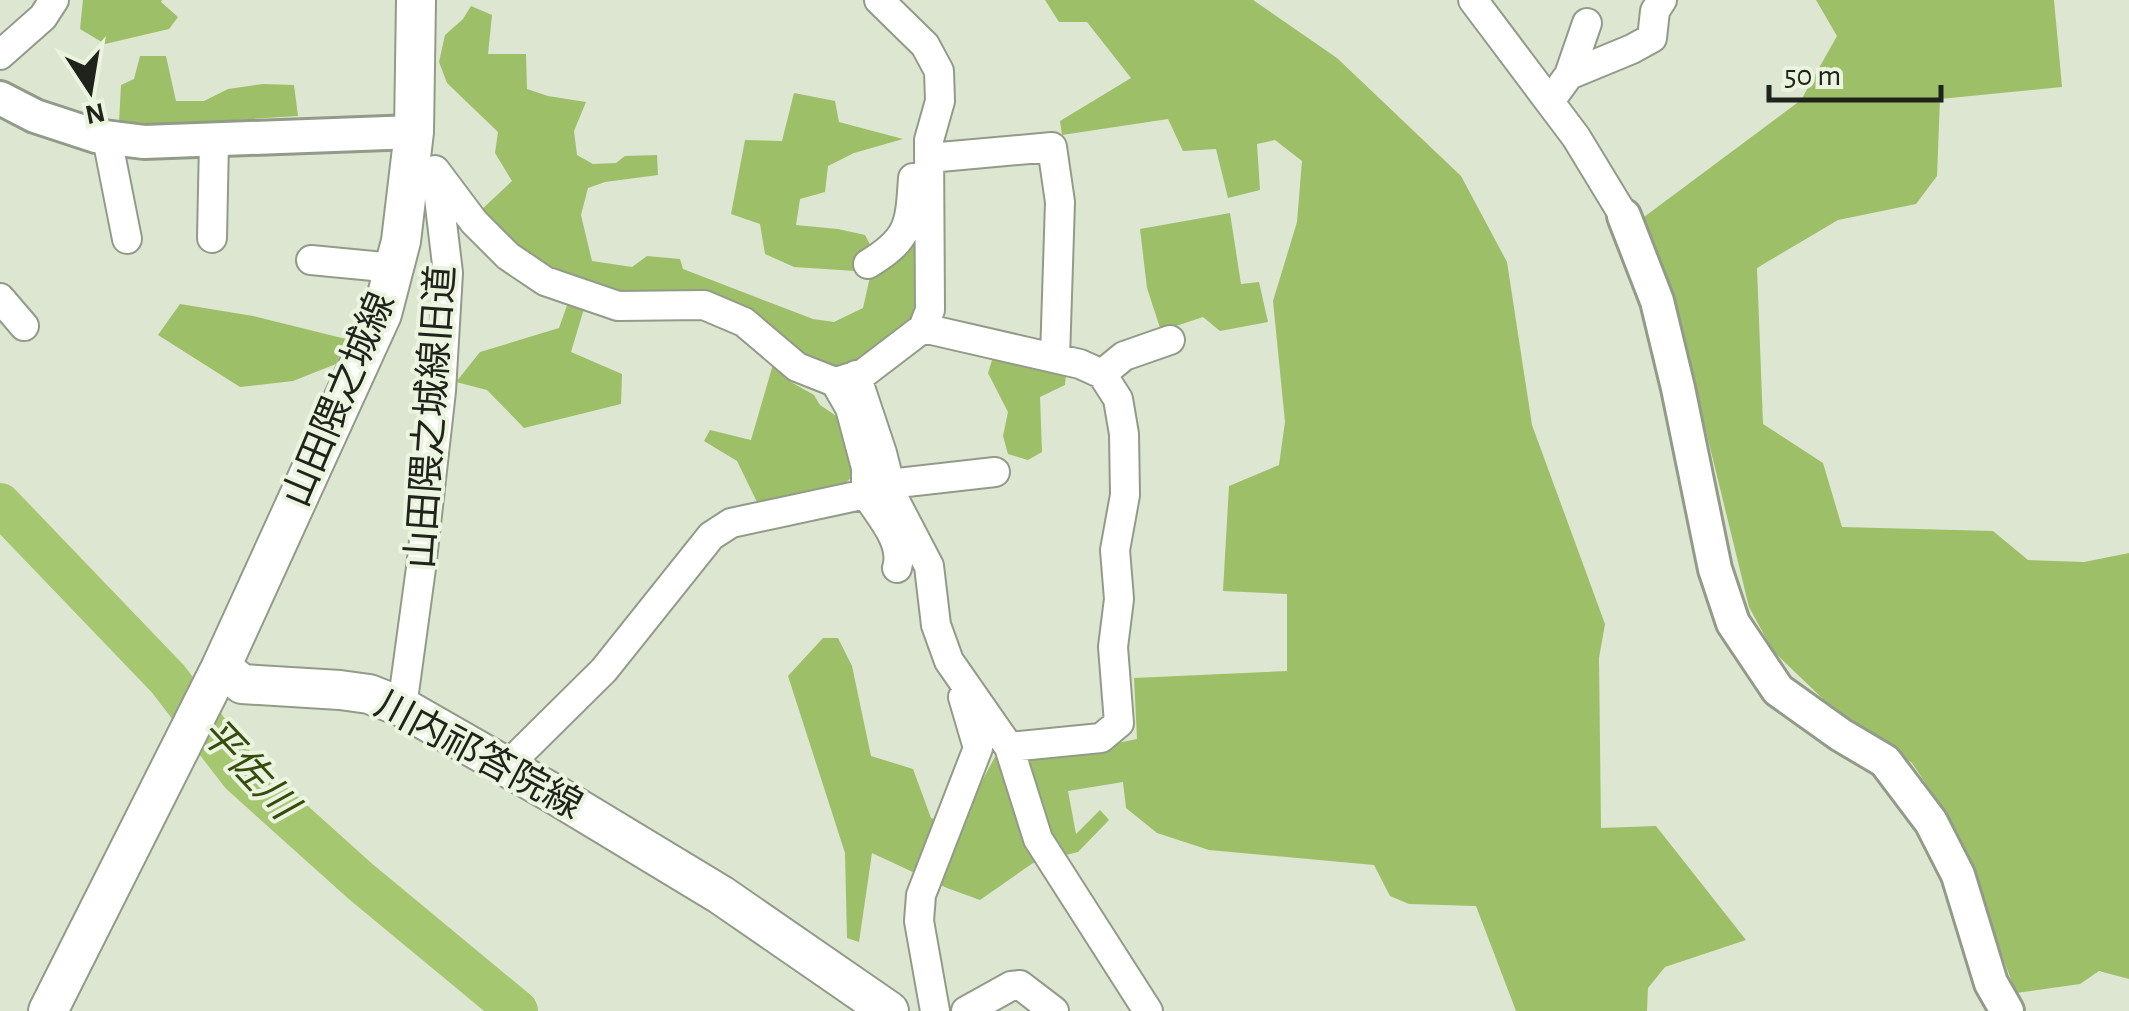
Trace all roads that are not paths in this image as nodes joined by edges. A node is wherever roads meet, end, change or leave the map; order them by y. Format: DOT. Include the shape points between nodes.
graph roads {
  1 [pos="54,0"];
  2 [pos="416,0"];
  3 [pos="879,0"];
  4 [pos="1473,0"];
  5 [pos="1662,0"];
  6 [pos="1587,23"];
  7 [pos="0,55"];
  8 [pos="1570,75"];
  9 [pos="0,98"];
  10 [pos="1550,101"];
  11 [pos="414,132"];
  12 [pos="107,138"];
  13 [pos="214,140"];
  14 [pos="929,166"];
  15 [pos="435,170"];
  16 [pos="1624,216"];
  17 [pos="930,221"];
  18 [pos="212,238"];
  19 [pos="127,240"];
  20 [pos="311,260"];
  21 [pos="868,264"];
  22 [pos="394,268"];
  23 [pos="948,286"];
  24 [pos="0,298"];
  25 [pos="24,326"];
  26 [pos="924,328"];
  27 [pos="1170,340"];
  28 [pos="1055,358"];
  29 [pos="1102,374"];
  30 [pos="845,379"];
  31 [pos="994,472"];
  32 [pos="878,489"];
  33 [pos="897,568"];
  34 [pos="949,661"];
  35 [pos="214,679"];
  36 [pos="402,707"];
  37 [pos="1009,747"];
  38 [pos="504,768"];
  39 [pos="48,1011"];
  40 [pos="889,1011"];
  41 [pos="936,1011"];
  42 [pos="966,1011"];
  43 [pos="1054,1011"];
  44 [pos="1148,1011"];
  45 [pos="2007,1011"];
  1 -- 7 [label="street"];
  2 -- 11 [label="main road, 山田隈之城線"];
  3 -- 14 [label="street" via="925,45 939,71"];
  4 -- 10 [label="street"];
  5 -- 8 [label="street" via="1652,38"];
  6 -- 8 [label="street"];
  8 -- 10 [label="street"];
  9 -- 12 [label="street"];
  10 -- 16 [label="street"];
  11 -- 13 [label="street"];
  11 -- 15 [label="street, 山田隈之城線旧道"];
  11 -- 22 [label="main road, 山田隈之城線"];
  12 -- 13 [label="street"];
  12 -- 19 [label="street"];
  13 -- 18 [label="street"];
  14 -- 17 [label="street"];
  14 -- 21 [label="street" via="913,178 904,234"];
  14 -- 28 [label="street" via="1052,148 1060,202"];
  15 -- 30 [label="street" via="474,222 545,282 618,306 704,305 744,322 797,367"];
  15 -- 36 [label="street, 山田隈之城線旧道" via="448,274 441,391"];
  16 -- 45 [label="street" via="1658,302 1715,569 1733,623 1778,690 1886,761 1932,822"];
  17 -- 23 [label="street" via="945,232"];
  17 -- 26 [label="street"];
  20 -- 22 [label="street"];
  22 -- 35 [label="main road, 山田隈之城線" via="382,314"];
  24 -- 25 [label="street"];
  26 -- 28 [label="street"];
  26 -- 30 [label="street"];
  27 -- 29 [label="street" via="1124,356"];
  28 -- 29 [label="street"];
  29 -- 37 [label="street" via="1118,399 1124,434 1126,495 1115,550 1119,599 1113,647 1119,724 1101,738"];
  30 -- 32 [label="street" via="866,468"];
  31 -- 32 [label="street"];
  32 -- 33 [label="street" via="900,556"];
  32 -- 34 [label="street" via="893,496 929,566 936,624"];
  32 -- 38 [label="street" via="731,523 711,536 604,670"];
  34 -- 37 [label="street"];
  34 -- 41 [label="street" via="978,748 921,895 919,921"];
  35 -- 36 [label="main road, 川内祁答院線" via="369,694"];
  35 -- 39 [label="main road"];
  36 -- 38 [label="main road, 川内祁答院線"];
  37 -- 44 [label="street" via="1038,839"];
  38 -- 40 [label="main road, 川内祁答院線" via="721,895"];
  42 -- 43 [label="street" via="1020,985"];
}
